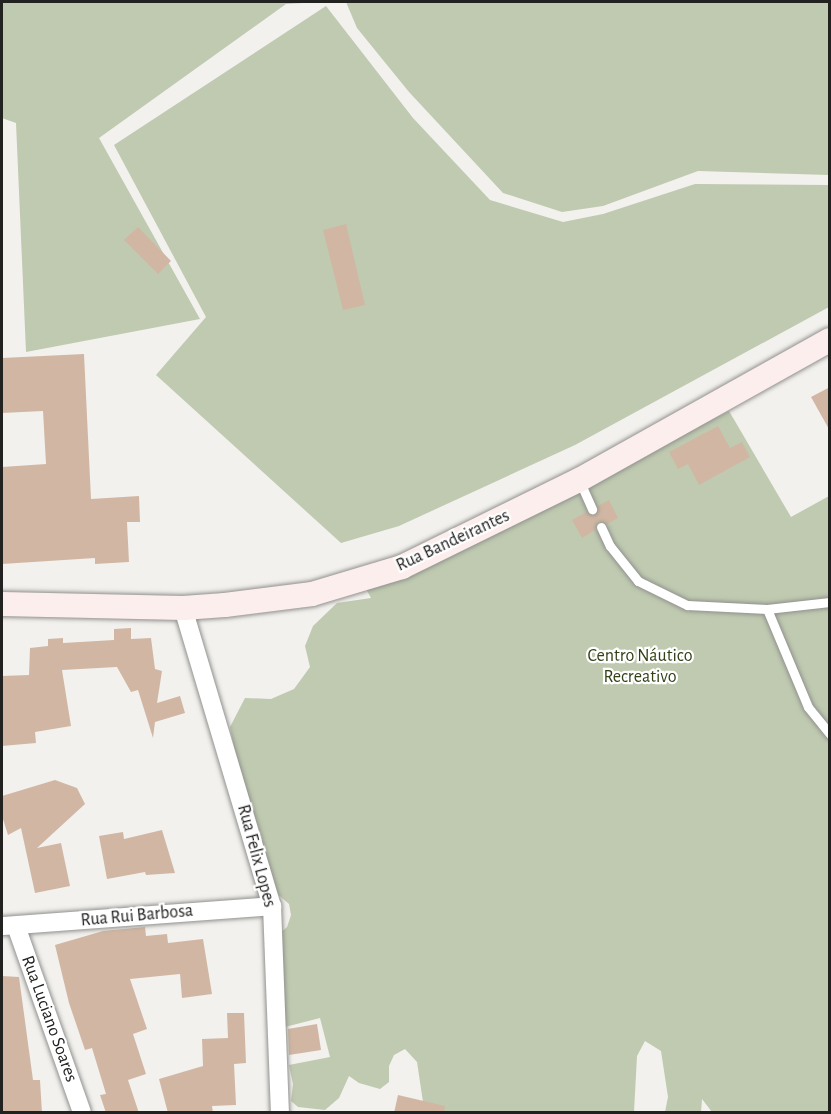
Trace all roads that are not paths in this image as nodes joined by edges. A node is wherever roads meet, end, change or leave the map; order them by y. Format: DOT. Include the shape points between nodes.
graph roads {
  1 [pos="830,340"];
  2 [pos="579,480"];
  3 [pos="592,509"];
  4 [pos="601,527"];
  5 [pos="830,602"];
  6 [pos="2,604"];
  7 [pos="183,608"];
  8 [pos="767,609"];
  9 [pos="830,734"];
  10 [pos="272,906"];
  11 [pos="9,926"];
  12 [pos="82,1113"];
  13 [pos="280,1113"];
  1 -- 2 [label="street, Rua Bandeirantes"];
  2 -- 3 [label="lane"];
  2 -- 7 [label="street, Rua Bandeirantes" via="402,567 312,594"];
  4 -- 8 [label="lane" via="610,546 638,581 657,591 687,605"];
  5 -- 8 [label="lane"];
  6 -- 7 [label="street, Rua Bandeirantes"];
  7 -- 10 [label="street, Rua Felix Lopes"];
  8 -- 9 [label="lane" via="808,707"];
  10 -- 11 [label="street, Rua Rui Barbosa"];
  10 -- 13 [label="street, Rua Felix Lopes"];
  11 -- 12 [label="street, Rua Luciano Soares"];
}
